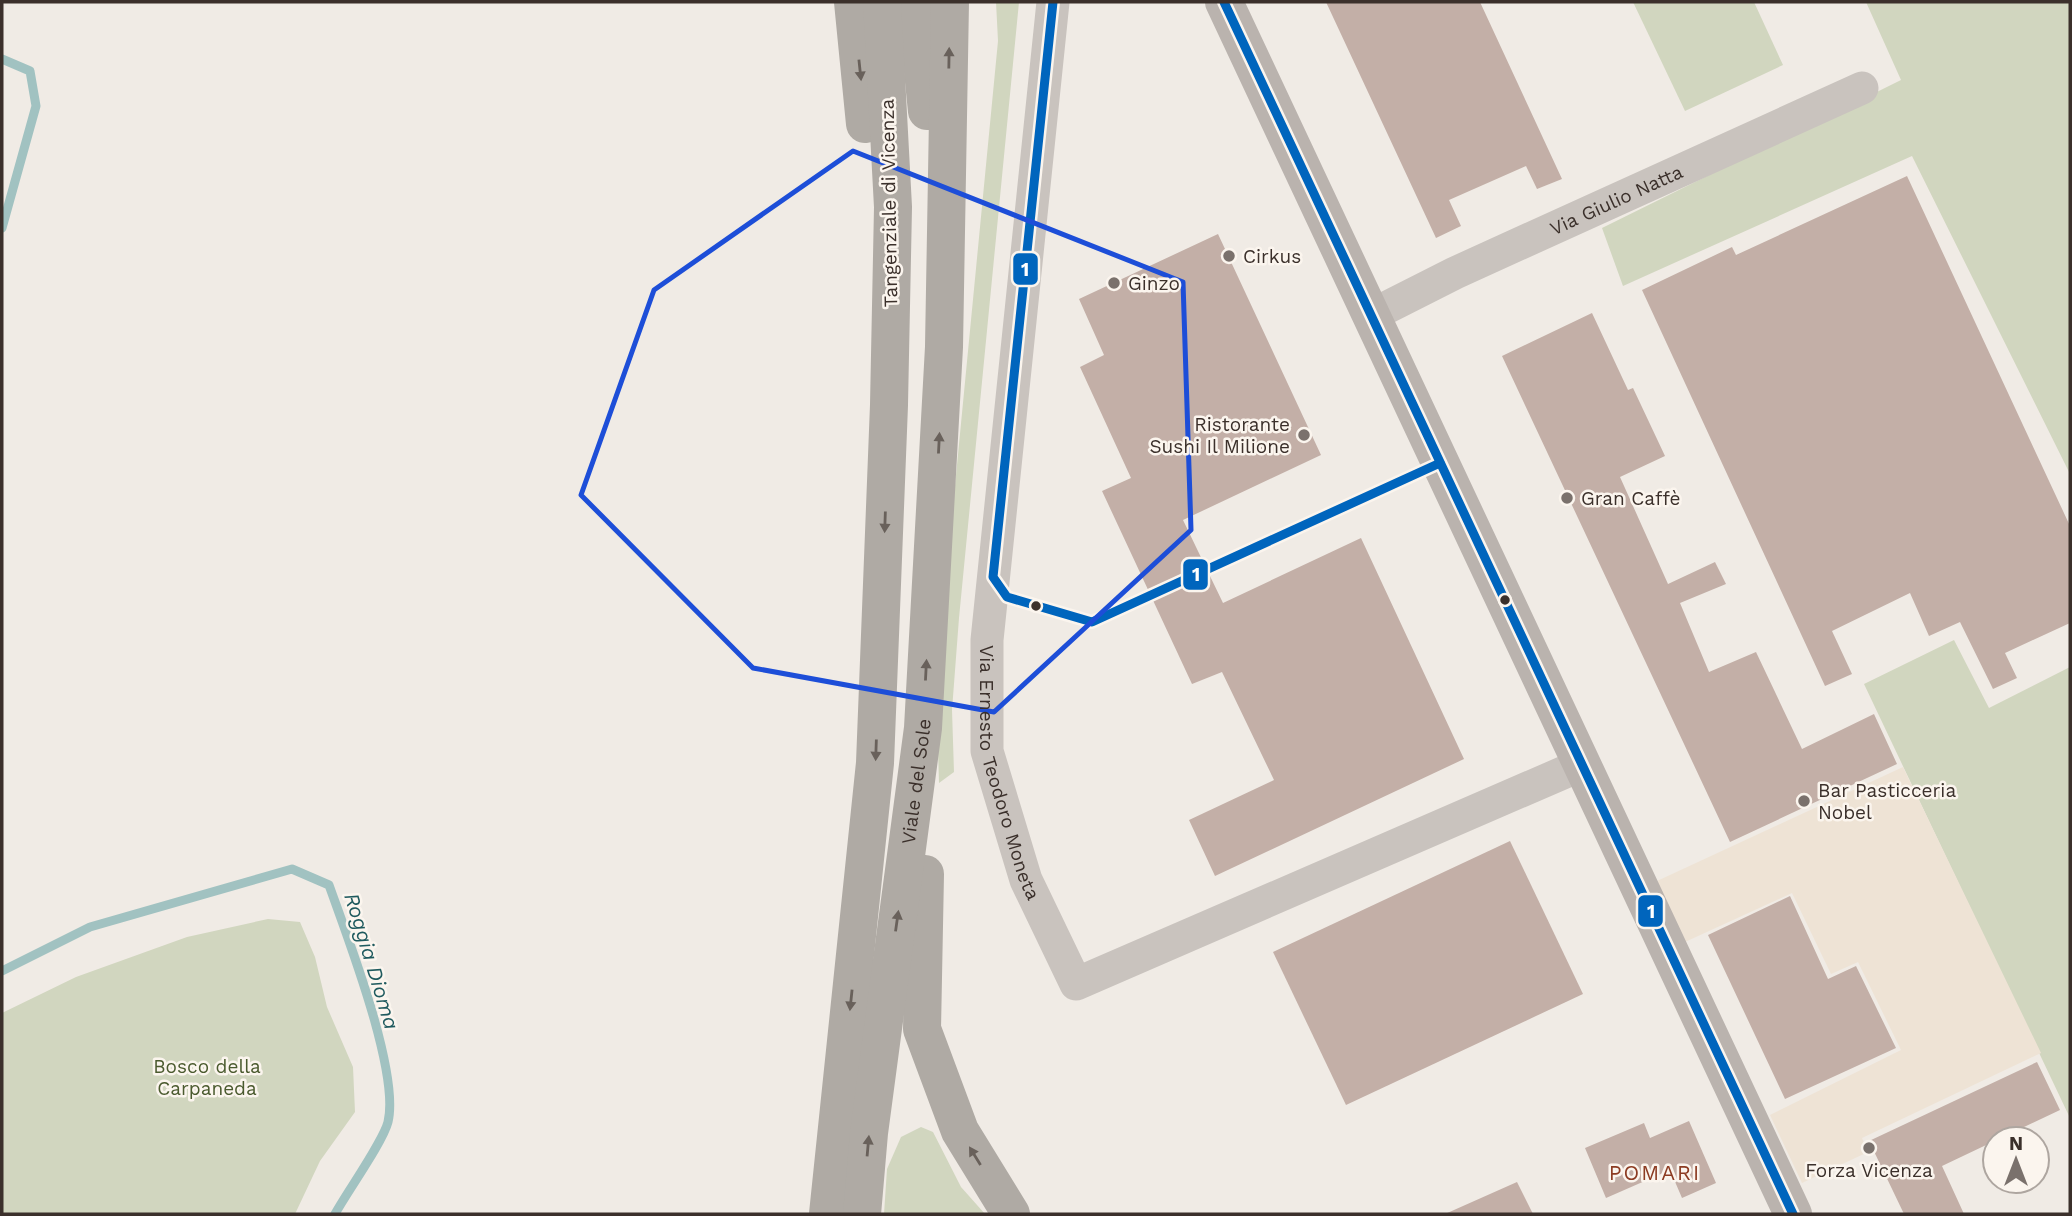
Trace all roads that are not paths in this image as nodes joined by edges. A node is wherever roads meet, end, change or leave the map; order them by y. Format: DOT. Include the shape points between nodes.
graph roads {
  1 [pos="853,2"];
  2 [pos="882,2"];
  3 [pos="916,2"];
  4 [pos="950,2"];
  5 [pos="1053,2"];
  6 [pos="1224,2"];
  7 [pos="1862,88"];
  8 [pos="1372,315"];
  9 [pos="944,347"];
  10 [pos="889,405"];
  11 [pos="923,728"];
  12 [pos="1581,765"];
  13 [pos="828,1214"];
  14 [pos="862,1214"];
  15 [pos="1011,1214"];
  16 [pos="1793,1214"];
  1 -- 10 [label="highway, one-way"];
  2 -- 10 [label="highway, Tangenziale di Vicenza" via="893,207"];
  3 -- 9 [label="highway, Tangenziale di Vicenza"];
  9 -- 4 [label="highway, one-way"];
  5 -- 12 [label="street, Via Ernesto Teodoro Moneta" via="989,627 987,751 1026,880 1076,984"];
  6 -- 8 [label="street"];
  7 -- 8 [label="street, Via Giulio Natta"];
  8 -- 12 [label="street"];
  11 -- 9 [label="highway, Viale del Sole, one-way"];
  10 -- 13 [label="highway, one-way" via="875,763"];
  14 -- 11 [label="highway, Viale del Sole, one-way"];
  15 -- 11 [label="highway, one-way" via="960,1131 922,1029"];
  12 -- 16 [label="street"];
}
